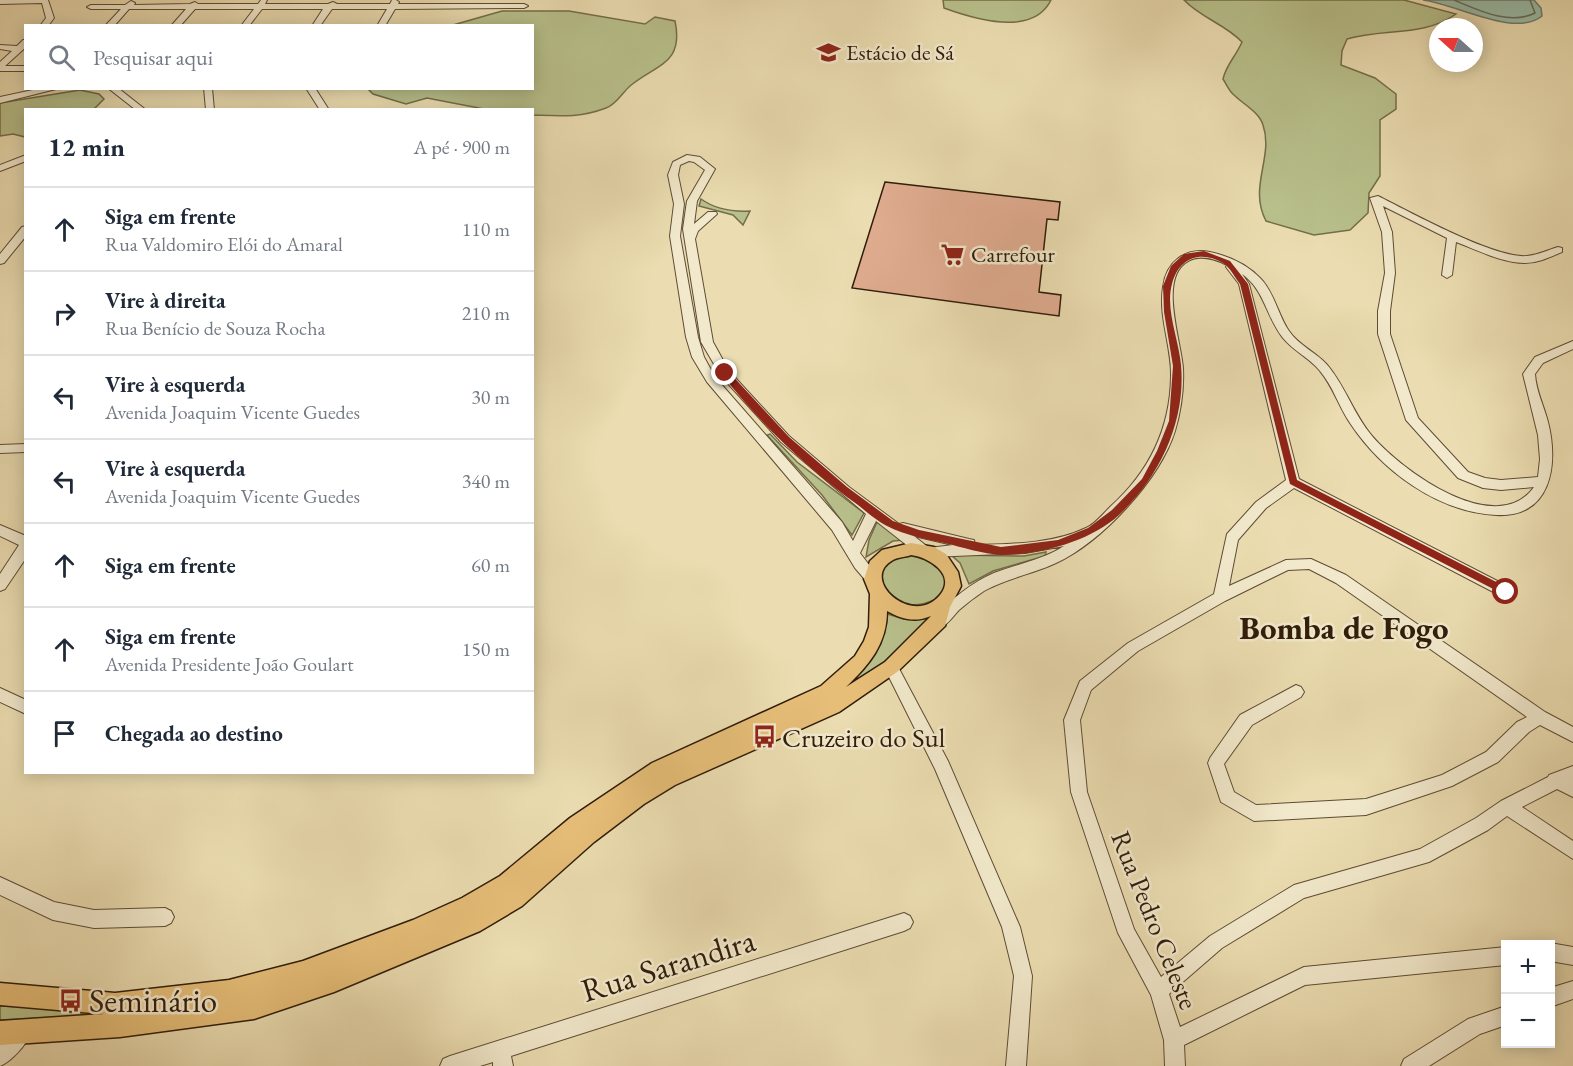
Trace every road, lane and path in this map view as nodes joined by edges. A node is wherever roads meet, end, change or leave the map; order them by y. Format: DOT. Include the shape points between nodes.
graph roads {
  1 [pos="46,0"];
  2 [pos="134,0"];
  3 [pos="0,2"];
  4 [pos="195,3"];
  5 [pos="259,3"];
  6 [pos="394,3"];
  7 [pos="459,3"];
  8 [pos="329,4"];
  9 [pos="522,4"];
  10 [pos="91,7"];
  11 [pos="128,7"];
  12 [pos="46,24"];
  13 [pos="111,24"];
  14 [pos="177,24"];
  15 [pos="239,24"];
  16 [pos="246,24"];
  17 [pos="317,24"];
  18 [pos="382,24"];
  19 [pos="22,45"];
  20 [pos="0,47"];
  21 [pos="0,68"];
  22 [pos="24,68"];
  23 [pos="46,90"];
  24 [pos="115,90"];
  25 [pos="208,90"];
  26 [pos="311,90"];
  27 [pos="0,99"];
  28 [pos="139,108"];
  29 [pos="210,108"];
  30 [pos="324,108"];
  31 [pos="24,159"];
  32 [pos="0,168"];
  33 [pos="712,214"];
  34 [pos="24,231"];
  35 [pos="1452,237"];
  36 [pos="690,244"];
  37 [pos="1558,250"];
  38 [pos="0,261"];
  39 [pos="1227,262"];
  40 [pos="1447,275"];
  41 [pos="1573,345"];
  42 [pos="0,448"];
  43 [pos="24,448"];
  44 [pos="1543,481"];
  45 [pos="1293,482"];
  46 [pos="874,512"];
  47 [pos="890,523"];
  48 [pos="0,530"];
  49 [pos="1092,530"];
  50 [pos="24,543"];
  51 [pos="24,547"];
  52 [pos="927,551"];
  53 [pos="1001,551"];
  54 [pos="866,572"];
  55 [pos="0,585"];
  56 [pos="972,591"];
  57 [pos="1506,592"];
  58 [pos="1220,597"];
  59 [pos="943,608"];
  60 [pos="861,660"];
  61 [pos="891,666"];
  62 [pos="1296,692"];
  63 [pos="0,695"];
  64 [pos="24,707"];
  65 [pos="1540,717"];
  66 [pos="1573,735"];
  67 [pos="1573,773"];
  68 [pos="1555,780"];
  69 [pos="1573,790"];
  70 [pos="1507,806"];
  71 [pos="1573,850"];
  72 [pos="0,886"];
  73 [pos="165,917"];
  74 [pos="904,922"];
  75 [pos="1555,953"];
  76 [pos="1501,956"];
  77 [pos="1573,956"];
  78 [pos="1573,990"];
  79 [pos="1159,991"];
  80 [pos="0,994"];
  81 [pos="1555,997"];
  82 [pos="1501,1016"];
  83 [pos="11,1033"];
  84 [pos="1174,1040"];
  85 [pos="0,1056"];
  86 [pos="502,1058"];
  87 [pos="450,1066"];
  88 [pos="1016,1066"];
  89 [pos="1175,1066"];
  90 [pos="1411,1066"];
  1 -- 3 [label="street"];
  1 -- 12 [label="street" via="50,18"];
  2 -- 11 [label="street"];
  4 -- 5 [label="street"];
  4 -- 11 [label="street"];
  4 -- 14 [label="street"];
  5 -- 8 [label="street"];
  5 -- 15 [label="street"];
  5 -- 16 [label="street"];
  6 -- 7 [label="street"];
  6 -- 8 [label="street"];
  6 -- 18 [label="street"];
  7 -- 9 [label="street"];
  8 -- 17 [label="street"];
  10 -- 11 [label="street"];
  11 -- 13 [label="street"];
  19 -- 20 [label="street"];
  19 -- 21 [label="street"];
  21 -- 22 [label="street"];
  23 -- 27 [label="street"];
  24 -- 28 [label="street"];
  25 -- 29 [label="street"];
  26 -- 30 [label="street"];
  31 -- 32 [label="street"];
  33 -- 36 [label="street" via="693,230"];
  34 -- 38 [label="street"];
  35 -- 37 [label="street" via="1519,259"];
  35 -- 40 [label="street"];
  35 -- 44 [label="street" via="1375,198 1387,232 1390,273 1384,334 1412,420 1462,475 1501,485"];
  36 -- 46 [label="street" via="707,342 725,373 785,439"];
  36 -- 54 [label="street" via="685,206 675,236 698,357 711,379 837,526"];
  39 -- 44 [label="street" via="1264,289 1287,337 1323,367 1355,422 1391,463 1424,487 1463,505 1512,511 1536,493"];
  39 -- 45 [label="street" via="1244,284"];
  39 -- 49 [label="street" via="1195,254 1187,255 1175,266 1167,286 1177,366 1173,421 1145,481 1116,513"];
  41 -- 44 [label="street" via="1539,360 1529,374 1544,430"];
  42 -- 43 [label="street"];
  45 -- 57 [label="street"];
  45 -- 58 [label="street" via="1261,505 1232,538"];
  46 -- 47 [label="street"];
  46 -- 54 [label="street"];
  47 -- 52 [label="street"];
  47 -- 53 [label="street" via="917,534"];
  48 -- 50 [label="street"];
  49 -- 53 [label="street" via="1059,543"];
  49 -- 56 [label="street" via="1074,547 1047,561 998,577"];
  51 -- 55 [label="street"];
  52 -- 53 [label="street"];
  52 -- 54 [label="main road" via="911,549 888,554"];
  52 -- 59 [label="main road" via="940,558 954,582"];
  54 -- 59 [label="main road" via="887,604 898,610 925,612"];
  54 -- 60 [label="main road" via="871,614"];
  54 -- 60 [label="main road" via="878,627"];
  56 -- 59 [label="street"];
  56 -- 59 [label="street"];
  58 -- 65 [label="street, Rua Pedro Celeste" via="1287,565 1311,564 1341,579"];
  58 -- 79 [label="street, Rua Pedro Celeste" via="1133,647 1085,686 1072,720 1079,792 1127,933"];
  59 -- 61 [label="main road"];
  60 -- 80 [label="main road" via="828,692 659,769 578,825 508,883 470,906 415,930 303,972 229,991 115,1004"];
  61 -- 83 [label="main road" via="832,706 668,779 637,797 514,899 472,923 334,981 254,1008 213,1016"];
  61 -- 88 [label="street" via="942,766 1011,927 1023,976"];
  62 -- 65 [label="street" via="1246,720 1216,763 1227,797 1254,813 1366,807 1446,781 1492,757 1522,727"];
  63 -- 64 [label="street"];
  65 -- 66 [label="street, Rua Pedro Celeste"];
  67 -- 68 [label="street"];
  68 -- 69 [label="street"];
  68 -- 70 [label="street"];
  70 -- 71 [label="street"];
  70 -- 79 [label="street" via="1423,856 1300,891 1216,942"];
  72 -- 73 [label="street" via="53,910 94,919"];
  74 -- 86 [label="street, Rua Sarandira"];
  75 -- 77 [label="street"];
  76 -- 84 [label="street" via="1304,976"];
  78 -- 81 [label="street"];
  79 -- 84 [label="street, Rua Pedro Celeste"];
  82 -- 90 [label="street" via="1475,1026"];
  83 -- 85 [label="street"];
  84 -- 89 [label="street, Rua Pedro Celeste"];
  86 -- 87 [label="street, Rua Sarandira"];
}
